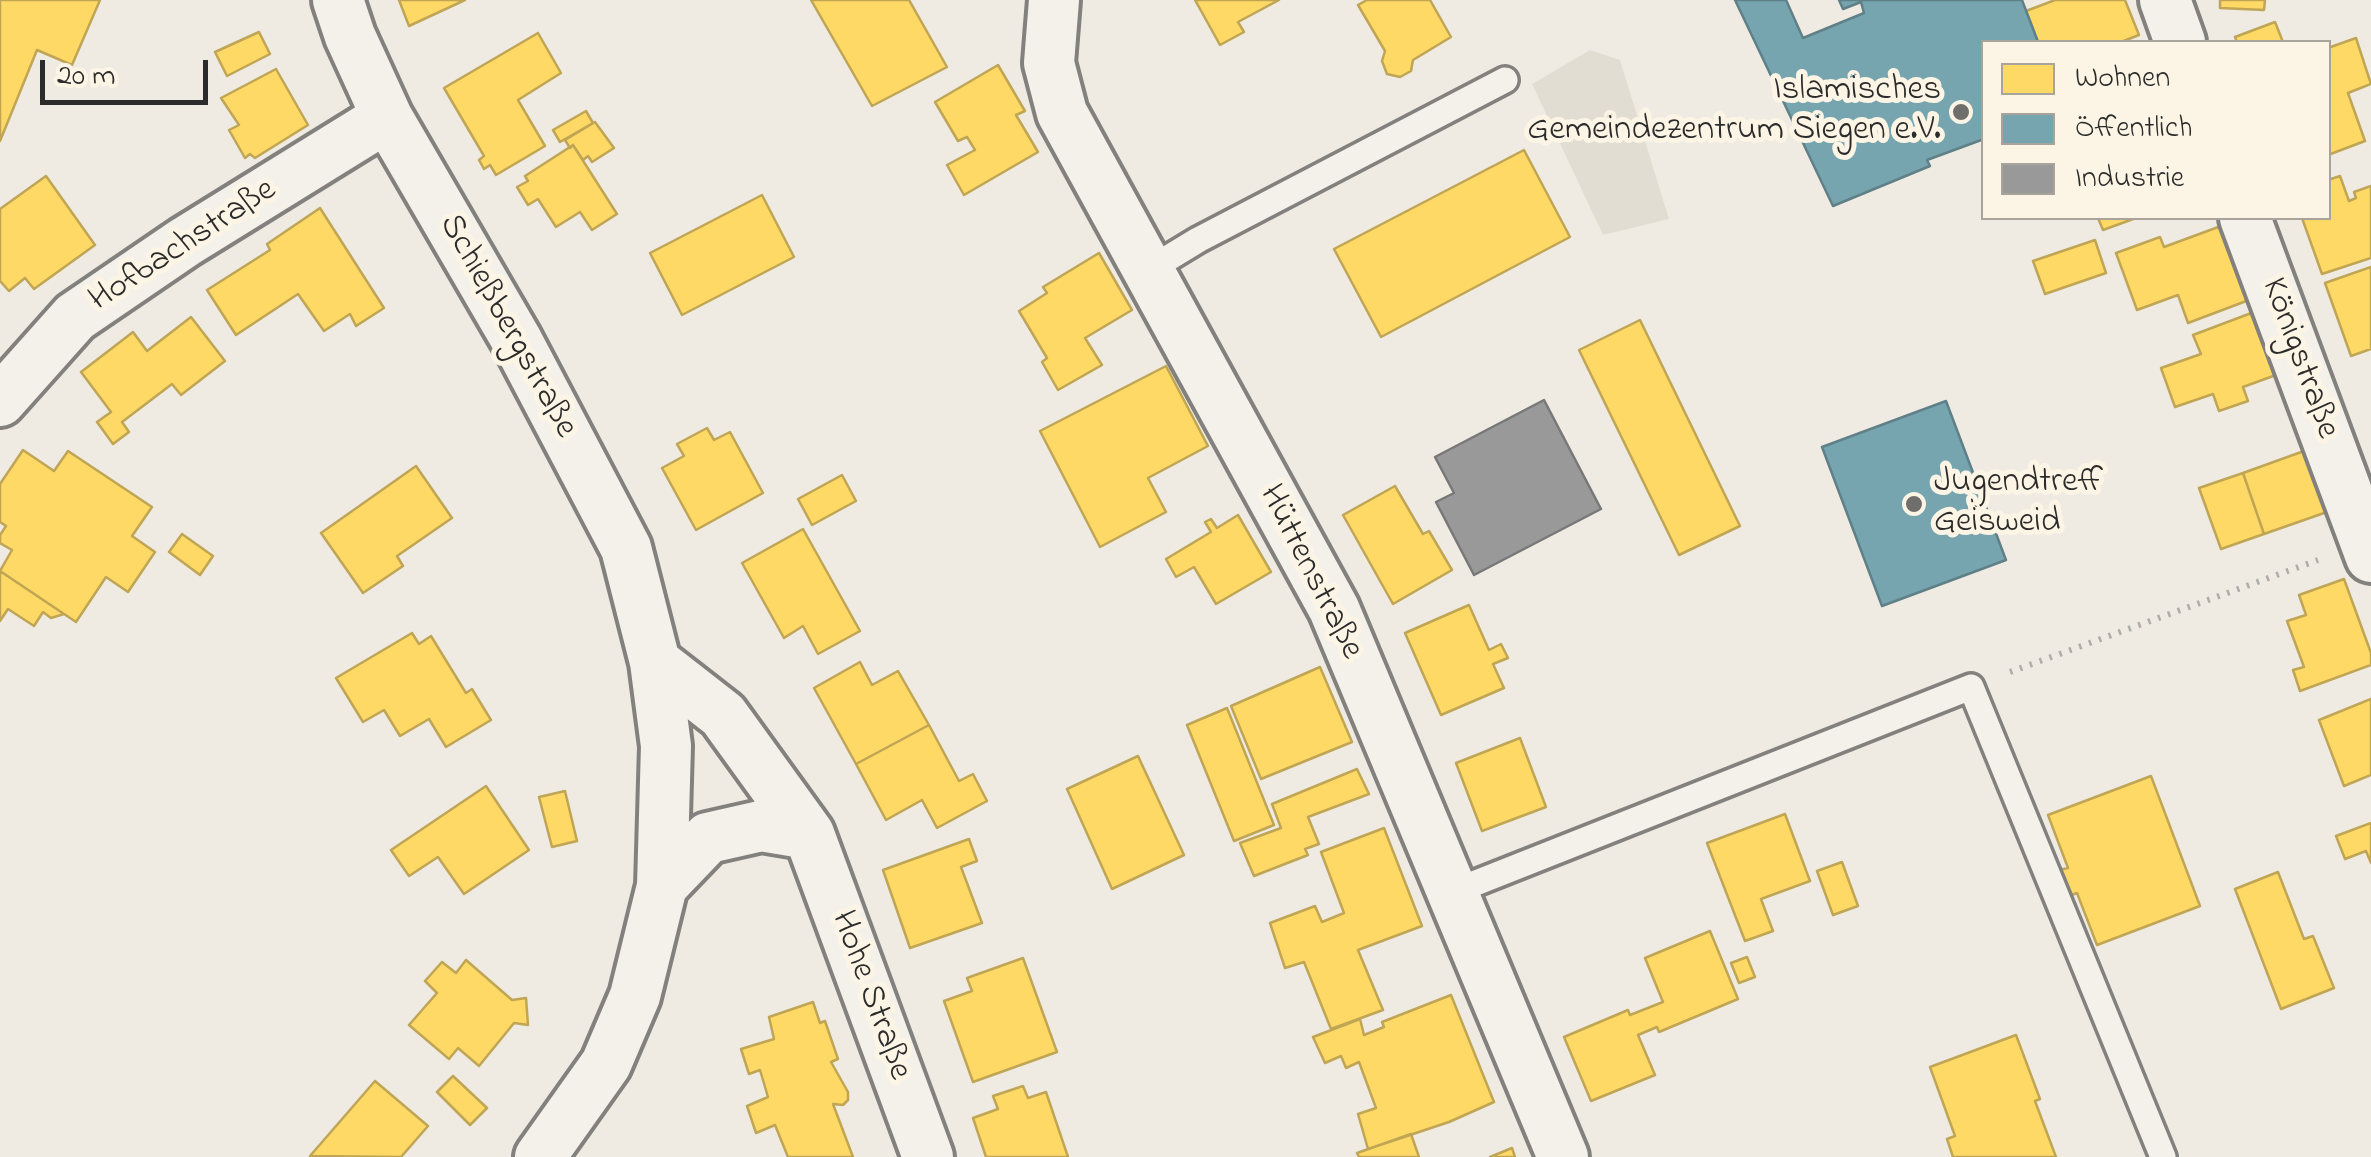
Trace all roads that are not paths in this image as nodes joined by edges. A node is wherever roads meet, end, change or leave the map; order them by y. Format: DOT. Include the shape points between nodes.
graph roads {
  1 [pos="338,0"];
  2 [pos="1054,0"];
  3 [pos="2164,0"];
  4 [pos="2179,40"];
  5 [pos="1505,80"];
  6 [pos="388,117"];
  7 [pos="2246,220"];
  8 [pos="1147,271"];
  9 [pos="0,401"];
  10 [pos="2368,550"];
  11 [pos="655,662"];
  12 [pos="809,834"];
  13 [pos="662,886"];
  14 [pos="1453,892"];
  15 [pos="540,1157"];
  16 [pos="928,1157"];
  17 [pos="1563,1157"];
  18 [pos="2163,1157"];
  1 -- 6 [label="street, Schießbergstraße"];
  2 -- 8 [label="street, Hüttenstraße" via="1049,63 1062,112"];
  3 -- 4 [label="street"];
  5 -- 8 [label="lane"];
  6 -- 9 [label="street, Hofbachstraße" via="75,317"];
  6 -- 11 [label="street, Schießbergstraße" via="626,548"];
  7 -- 10 [label="street, Königstraße"];
  8 -- 14 [label="street, Hüttenstraße" via="1334,609"];
  11 -- 12 [label="street" via="723,715"];
  11 -- 13 [label="street, Schießbergstraße" via="666,746"];
  12 -- 13 [label="street, Schießbergstraße" via="760,826 708,838"];
  12 -- 16 [label="street, Hohe Straße"];
  13 -- 15 [label="street, Schießbergstraße" via="635,996 606,1064"];
  14 -- 17 [label="street, Hüttenstraße"];
  14 -- 18 [label="lane" via="1971,686"];
}
